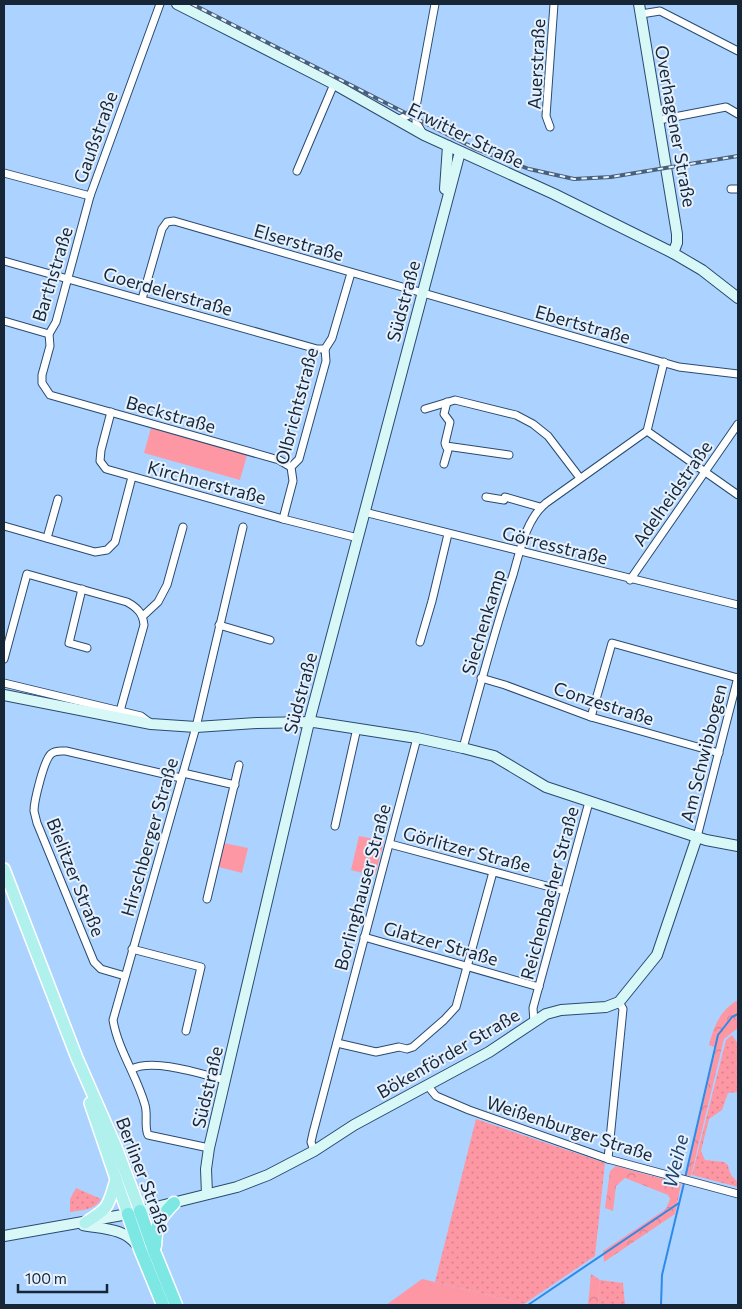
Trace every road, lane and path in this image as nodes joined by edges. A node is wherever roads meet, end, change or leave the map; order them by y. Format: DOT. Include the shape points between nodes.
graph roads {
  1 [pos="160,4"];
  2 [pos="177,4"];
  3 [pos="436,4"];
  4 [pos="554,4"];
  5 [pos="640,9"];
  6 [pos="738,51"];
  7 [pos="334,84"];
  8 [pos="416,107"];
  9 [pos="738,114"];
  10 [pos="397,120"];
  11 [pos="659,120"];
  12 [pos="550,127"];
  13 [pos="424,135"];
  14 [pos="448,146"];
  15 [pos="460,152"];
  16 [pos="297,171"];
  17 [pos="4,173"];
  18 [pos="90,196"];
  19 [pos="445,203"];
  20 [pos="673,253"];
  21 [pos="4,260"];
  22 [pos="351,273"];
  23 [pos="68,279"];
  24 [pos="422,293"];
  25 [pos="738,298"];
  26 [pos="142,299"];
  27 [pos="4,321"];
  28 [pos="49,334"];
  29 [pos="325,349"];
  30 [pos="664,362"];
  31 [pos="738,374"];
  32 [pos="44,388"];
  33 [pos="447,402"];
  34 [pos="424,409"];
  35 [pos="111,412"];
  36 [pos="738,424"];
  37 [pos="646,431"];
  38 [pos="446,446"];
  39 [pos="509,455"];
  40 [pos="444,464"];
  41 [pos="291,467"];
  42 [pos="705,471"];
  43 [pos="132,477"];
  44 [pos="580,478"];
  45 [pos="738,494"];
  46 [pos="486,497"];
  47 [pos="58,499"];
  48 [pos="540,507"];
  49 [pos="364,512"];
  50 [pos="283,519"];
  51 [pos="4,526"];
  52 [pos="183,527"];
  53 [pos="243,527"];
  54 [pos="448,534"];
  55 [pos="47,538"];
  56 [pos="358,538"];
  57 [pos="520,552"];
  58 [pos="630,580"];
  59 [pos="82,589"];
  60 [pos="738,605"];
  61 [pos="143,616"];
  62 [pos="219,625"];
  63 [pos="270,640"];
  64 [pos="420,642"];
  65 [pos="87,648"];
  66 [pos="4,659"];
  67 [pos="481,678"];
  68 [pos="738,678"];
  69 [pos="4,683"];
  70 [pos="4,695"];
  71 [pos="120,711"];
  72 [pos="591,717"];
  73 [pos="309,722"];
  74 [pos="151,724"];
  75 [pos="196,726"];
  76 [pos="357,728"];
  77 [pos="417,738"];
  78 [pos="463,748"];
  79 [pos="719,753"];
  80 [pos="239,764"];
  81 [pos="182,776"];
  82 [pos="234,785"];
  83 [pos="589,802"];
  84 [pos="335,826"];
  85 [pos="697,837"];
  86 [pos="390,844"];
  87 [pos="738,846"];
  88 [pos="4,869"];
  89 [pos="493,872"];
  90 [pos="565,892"];
  91 [pos="207,899"];
  92 [pos="364,937"];
  93 [pos="132,949"];
  94 [pos="467,966"];
  95 [pos="125,976"];
  96 [pos="539,987"];
  97 [pos="619,1002"];
  98 [pos="534,1022"];
  99 [pos="186,1031"];
  100 [pos="337,1043"];
  101 [pos="77,1058"];
  102 [pos="132,1069"];
  103 [pos="225,1080"];
  104 [pos="427,1085"];
  105 [pos="209,1148"];
  106 [pos="314,1151"];
  107 [pos="608,1159"];
  108 [pos="116,1180"];
  109 [pos="207,1194"];
  110 [pos="738,1194"];
  111 [pos="174,1203"];
  112 [pos="134,1213"];
  113 [pos="83,1223"];
  114 [pos="4,1236"];
  115 [pos="140,1249"];
  116 [pos="154,1251"];
  117 [pos="163,1305"];
  118 [pos="176,1305"];
  1 -- 18 [label="street, Gaußstraße"];
  2 -- 7 [label="main road, Erwitter Straße"];
  3 -- 8 [label="street"];
  4 -- 12 [label="street, Auerstraße" via="546,116"];
  5 -- 6 [label="street" via="660,11"];
  5 -- 11 [label="main road, Overhagener Straße"];
  7 -- 10 [label="main road, Erwitter Straße"];
  7 -- 16 [label="street"];
  8 -- 10 [label="street" via="409,116"];
  8 -- 13 [label="street" via="416,122"];
  9 -- 11 [label="street" via="726,107"];
  10 -- 13 [label="main road, Erwitter Straße"];
  11 -- 20 [label="main road, Overhagener Straße" via="677,234"];
  13 -- 14 [label="main road, Erwitter Straße"];
  14 -- 15 [label="main road, Erwitter Straße"];
  14 -- 19 [label="main road, Südstraße"];
  15 -- 19 [label="main road, Südstraße"];
  15 -- 20 [label="main road, Erwitter Straße"];
  17 -- 18 [label="street, Gaußstraße"];
  18 -- 23 [label="street, Barthstraße"];
  19 -- 24 [label="main road, Südstraße"];
  20 -- 25 [label="main road, Erwitter Straße" via="702,270"];
  21 -- 23 [label="street, Goerdelerstraße"];
  22 -- 24 [label="street, Elserstraße"];
  22 -- 26 [label="street, Elserstraße" via="174,220 162,229"];
  22 -- 29 [label="street, Olbrichtstraße" via="332,338"];
  23 -- 26 [label="street, Goerdelerstraße"];
  23 -- 28 [label="street, Barthstraße" via="56,322"];
  24 -- 30 [label="street, Ebertstraße"];
  24 -- 49 [label="main road, Südstraße"];
  26 -- 29 [label="street, Goerdelerstraße"];
  27 -- 28 [label="street"];
  28 -- 32 [label="street, Barthstraße" via="50,346 42,375"];
  29 -- 41 [label="street, Olbrichtstraße" via="326,360 312,414 299,459"];
  30 -- 31 [label="street, Ebertstraße" via="679,367"];
  30 -- 37 [label="street"];
  32 -- 35 [label="street, Beckstraße" via="50,395"];
  33 -- 34 [label="street"];
  33 -- 38 [label="street" via="444,414 450,422"];
  33 -- 44 [label="street" via="455,400 516,415 533,424 548,436"];
  35 -- 41 [label="street, Beckstraße" via="279,460"];
  35 -- 43 [label="street, Kirchnerstraße" via="100,461 106,469"];
  36 -- 42 [label="street, Adelheidstraße"];
  37 -- 42 [label="street"];
  37 -- 44 [label="street, Siechenkamp"];
  38 -- 39 [label="street"];
  38 -- 40 [label="street"];
  41 -- 50 [label="street, Olbrichtstraße" via="293,481"];
  42 -- 45 [label="street"];
  42 -- 58 [label="street, Adelheidstraße"];
  43 -- 50 [label="street, Kirchnerstraße"];
  43 -- 55 [label="street" via="115,542 107,550 95,552"];
  44 -- 48 [label="street, Siechenkamp"];
  46 -- 48 [label="street" via="504,500 505,497"];
  47 -- 55 [label="street"];
  48 -- 57 [label="street, Siechenkamp"];
  49 -- 54 [label="street, Görresstraße"];
  49 -- 56 [label="main road, Südstraße"];
  50 -- 56 [label="street, Kirchnerstraße"];
  51 -- 55 [label="street"];
  52 -- 61 [label="street" via="167,585 158,602"];
  53 -- 62 [label="street, Hirschberger Straße"];
  54 -- 57 [label="street, Görresstraße"];
  54 -- 64 [label="street"];
  56 -- 73 [label="main road, Südstraße"];
  57 -- 58 [label="street, Görresstraße"];
  57 -- 67 [label="street, Siechenkamp"];
  58 -- 60 [label="street, Görresstraße"];
  59 -- 61 [label="street" via="127,602"];
  59 -- 65 [label="street" via="68,643"];
  59 -- 66 [label="street" via="27,574"];
  61 -- 71 [label="street" via="144,625"];
  62 -- 63 [label="street"];
  62 -- 75 [label="street, Hirschberger Straße"];
  67 -- 72 [label="street, Conzestraße"];
  67 -- 78 [label="street, Siechenkamp"];
  68 -- 72 [label="street" via="612,643"];
  68 -- 79 [label="street, Am Schwibbogen"];
  69 -- 71 [label="street"];
  70 -- 74 [label="main road"];
  71 -- 74 [label="street" via="141,716"];
  72 -- 79 [label="street, Conzestraße"];
  73 -- 75 [label="main road"];
  73 -- 76 [label="main road"];
  73 -- 103 [label="main road, Südstraße"];
  74 -- 75 [label="main road"];
  75 -- 81 [label="street, Hirschberger Straße"];
  76 -- 77 [label="main road"];
  76 -- 84 [label="street"];
  77 -- 78 [label="main road"];
  77 -- 86 [label="street, Borlinghauser Straße"];
  78 -- 83 [label="main road" via="494,756 546,787"];
  79 -- 85 [label="street, Am Schwibbogen"];
  80 -- 82 [label="street"];
  81 -- 82 [label="street"];
  81 -- 93 [label="street, Hirschberger Straße"];
  81 -- 95 [label="street, Bielitzer Straße" via="59,750 47,760 35,802 37,823 94,962 101,969"];
  82 -- 91 [label="street"];
  83 -- 85 [label="main road"];
  83 -- 90 [label="street, Reichenbacher Straße"];
  85 -- 87 [label="main road"];
  85 -- 97 [label="main road" via="657,955"];
  86 -- 89 [label="street, Görlitzer Straße"];
  86 -- 92 [label="street, Borlinghauser Straße"];
  88 -- 101 [label="main road, Berliner Straße"];
  89 -- 90 [label="street, Görlitzer Straße"];
  89 -- 94 [label="street"];
  90 -- 96 [label="street, Reichenbacher Straße"];
  92 -- 94 [label="street, Glatzer Straße"];
  92 -- 100 [label="street, Borlinghauser Straße"];
  93 -- 95 [label="street, Hirschberger Straße"];
  93 -- 99 [label="street" via="200,967"];
  94 -- 96 [label="street, Glatzer Straße"];
  94 -- 100 [label="street" via="456,1007 413,1047 376,1052"];
  95 -- 102 [label="street, Hirschberger Straße" via="113,1020"];
  96 -- 98 [label="street, Reichenbacher Straße" via="533,1008"];
  97 -- 98 [label="main road, Bökenförder Straße" via="606,1007 561,1010"];
  97 -- 107 [label="street" via="623,1009"];
  98 -- 104 [label="main road, Bökenförder Straße" via="489,1052"];
  100 -- 106 [label="street, Borlinghauser Straße" via="311,1139"];
  101 -- 108 [label="main road, Berliner Straße"];
  101 -- 112 [label="main road, Berliner Straße" via="116,1147"];
  102 -- 103 [label="street" via="159,1065"];
  102 -- 105 [label="street, Hirschberger Straße" via="145,1104 148,1135"];
  103 -- 105 [label="main road, Südstraße"];
  104 -- 106 [label="main road, Bökenförder Straße"];
  104 -- 107 [label="street, Weißenburger Straße" via="436,1096 468,1110"];
  105 -- 109 [label="main road, Südstraße"];
  106 -- 109 [label="main road, Bökenförder Straße" via="268,1175"];
  107 -- 110 [label="street, Weißenburger Straße"];
  108 -- 112 [label="main road, Berliner Straße"];
  108 -- 113 [label="main road" via="111,1201 105,1209"];
  109 -- 111 [label="main road, Bökenförder Straße"];
  111 -- 112 [label="main road, Bökenförder Straße"];
  111 -- 116 [label="highway" via="157,1224"];
  112 -- 113 [label="main road, Bökenförder Straße"];
  112 -- 115 [label="highway, Berliner Straße"];
  112 -- 116 [label="highway, Berliner Straße"];
  113 -- 114 [label="main road, Bökenförder Straße"];
  113 -- 115 [label="main road" via="120,1232"];
  115 -- 117 [label="highway, Berliner Straße"];
  116 -- 118 [label="highway, Berliner Straße"];
}
